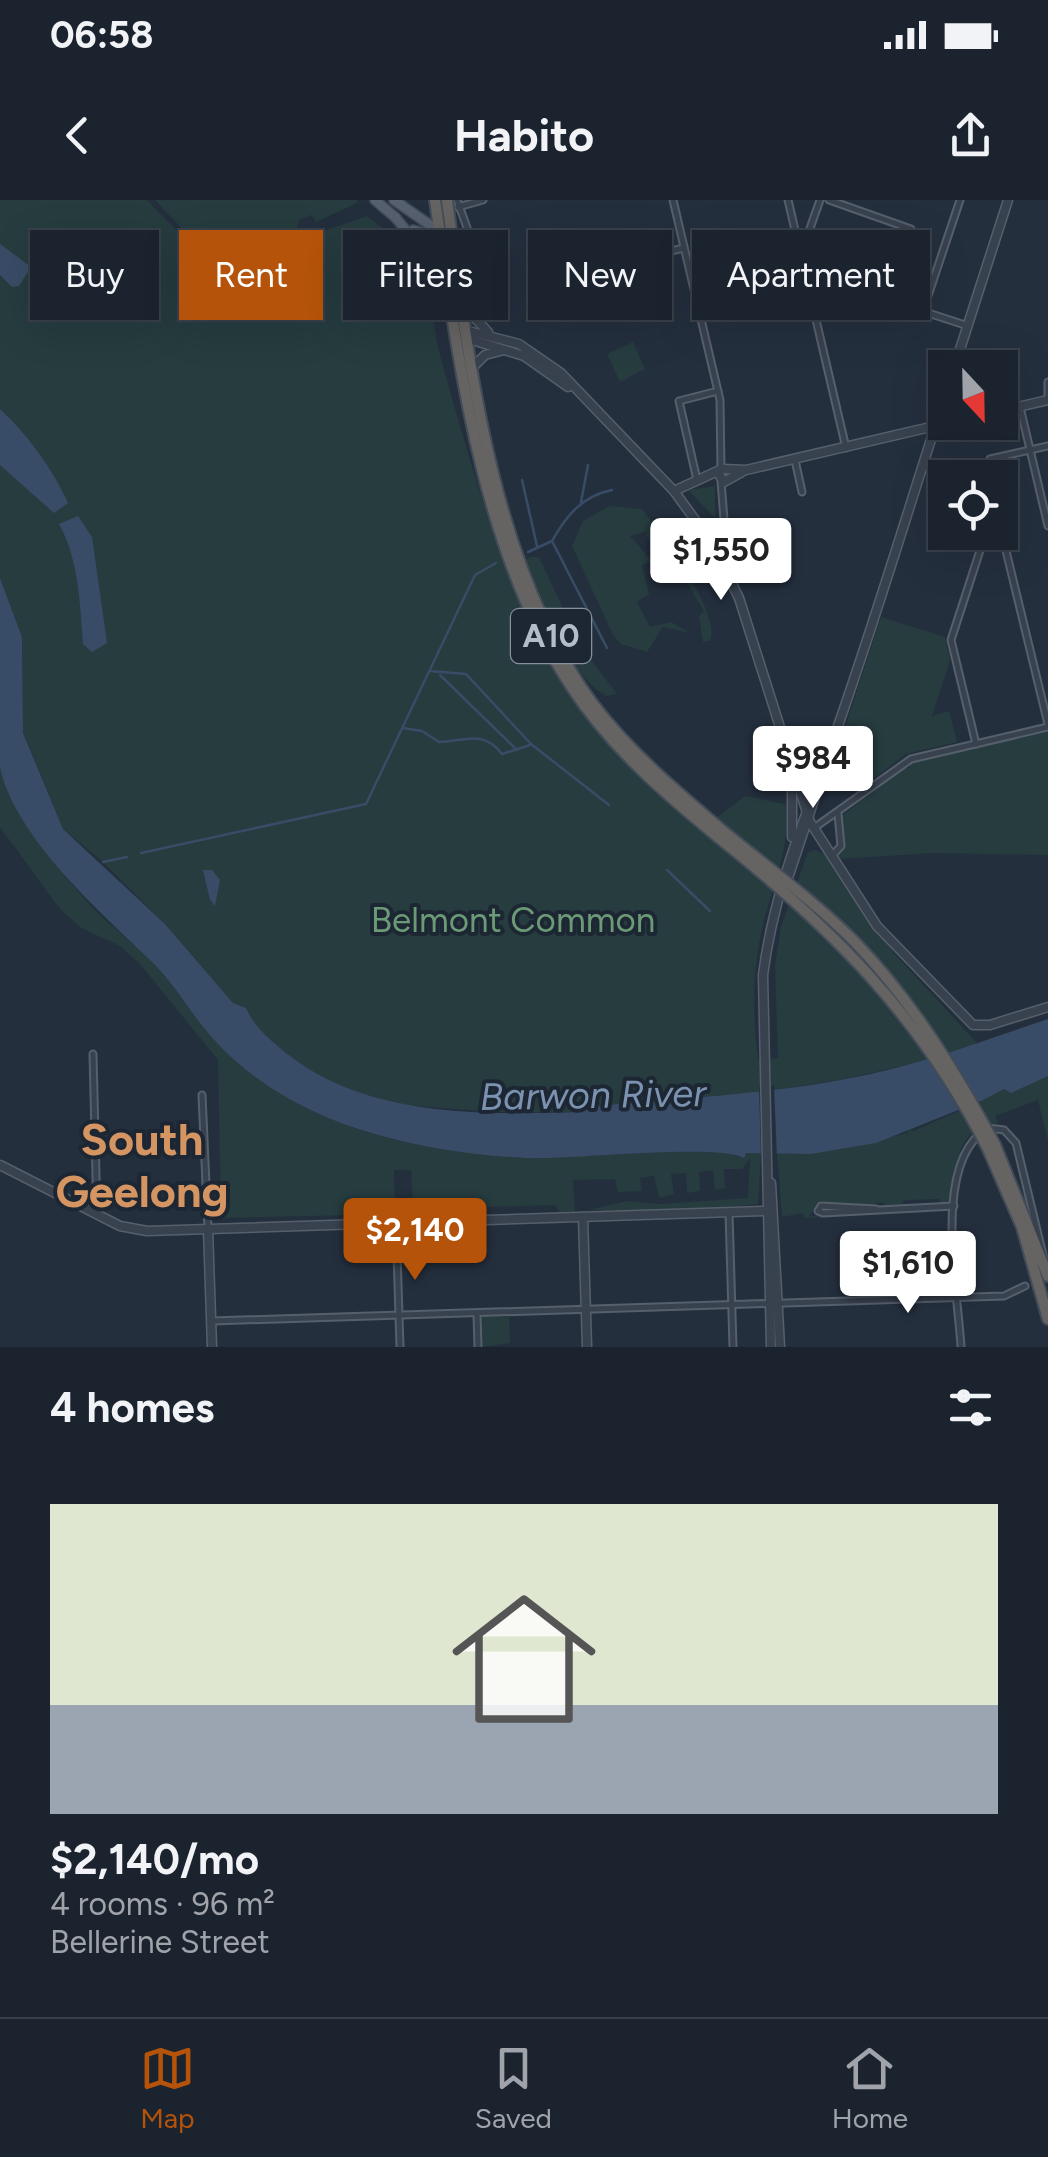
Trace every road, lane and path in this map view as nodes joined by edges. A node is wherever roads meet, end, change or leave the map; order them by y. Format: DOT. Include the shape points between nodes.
graph roads {
  1 [pos="376,200"];
  2 [pos="394,200"];
  3 [pos="483,200"];
  4 [pos="673,200"];
  5 [pos="788,200"];
  6 [pos="820,200"];
  7 [pos="828,200"];
  8 [pos="960,200"];
  9 [pos="1008,200"];
  10 [pos="439,202"];
  11 [pos="458,203"];
  12 [pos="408,212"];
  13 [pos="395,217"];
  14 [pos="911,229"];
  15 [pos="406,230"];
  16 [pos="415,230"];
  17 [pos="436,230"];
  18 [pos="443,230"];
  19 [pos="468,230"];
  20 [pos="795,230"];
  21 [pos="809,230"];
  22 [pos="684,248"];
  23 [pos="672,251"];
  24 [pos="692,280"];
  25 [pos="930,290"];
  26 [pos="930,313"];
  27 [pos="452,320"];
  28 [pos="467,320"];
  29 [pos="477,320"];
  30 [pos="702,320"];
  31 [pos="816,320"];
  32 [pos="968,326"];
  33 [pos="456,334"];
  34 [pos="490,334"];
  35 [pos="469,335"];
  36 [pos="509,350"];
  37 [pos="960,350"];
  38 [pos="540,360"];
  39 [pos="474,366"];
  40 [pos="1048,382"];
  41 [pos="718,391"];
  42 [pos="1048,400"];
  43 [pos="1020,407"];
  44 [pos="928,428"];
  45 [pos="930,440"];
  46 [pos="1048,446"];
  47 [pos="846,448"];
  48 [pos="1030,450"];
  49 [pos="795,460"];
  50 [pos="990,460"];
  51 [pos="724,475"];
  52 [pos="702,480"];
  53 [pos="674,491"];
  54 [pos="802,492"];
  55 [pos="724,526"];
  56 [pos="1048,526"];
  57 [pos="712,543"];
  58 [pos="980,550"];
  59 [pos="1006,550"];
  60 [pos="728,572"];
  61 [pos="1048,726"];
  62 [pos="976,744"];
  63 [pos="826,761"];
  64 [pos="789,767"];
  65 [pos="816,780"];
  66 [pos="805,811"];
  67 [pos="840,812"];
  68 [pos="812,825"];
  69 [pos="721,834"];
  70 [pos="825,846"];
  71 [pos="801,848"];
  72 [pos="789,856"];
  73 [pos="832,856"];
  74 [pos="772,916"];
  75 [pos="1048,1007"];
  76 [pos="93,1054"];
  77 [pos="202,1095"];
  78 [pos="991,1147"];
  79 [pos="768,1159"];
  80 [pos="0,1165"];
  81 [pos="772,1190"];
  82 [pos="766,1200"];
  83 [pos="954,1206"];
  84 [pos="876,1210"];
  85 [pos="751,1212"];
  86 [pos="766,1212"];
  87 [pos="730,1213"];
  88 [pos="97,1215"];
  89 [pos="583,1217"];
  90 [pos="396,1221"];
  91 [pos="208,1229"];
  92 [pos="1043,1262"];
  93 [pos="1048,1276"];
  94 [pos="1025,1286"];
  95 [pos="1044,1287"];
  96 [pos="958,1297"];
  97 [pos="774,1302"];
  98 [pos="733,1303"];
  99 [pos="586,1310"];
  100 [pos="477,1314"];
  101 [pos="399,1315"];
  102 [pos="1048,1319"];
  103 [pos="212,1322"];
  104 [pos="212,1347"];
  105 [pos="400,1347"];
  106 [pos="478,1347"];
  107 [pos="588,1347"];
  108 [pos="733,1347"];
  109 [pos="771,1347"];
  110 [pos="780,1347"];
  111 [pos="961,1347"];
  1 -- 13 [label="main road"];
  2 -- 12 [label="main road"];
  3 -- 11 [label="street"];
  4 -- 22 [label="street"];
  5 -- 20 [label="street"];
  6 -- 21 [label="street"];
  7 -- 14 [label="street"];
  8 -- 25 [label="street"];
  9 -- 32 [label="street"];
  10 -- 12 [label="main road"];
  10 -- 18 [label="highway, A10"];
  11 -- 19 [label="street"];
  12 -- 17 [label="main road"];
  13 -- 15 [label="main road"];
  13 -- 16 [label="main road"];
  22 -- 23 [label="street"];
  22 -- 24 [label="street"];
  26 -- 32 [label="street"];
  27 -- 33 [label="highway, A10"];
  28 -- 35 [label="highway, A10"];
  29 -- 34 [label="street"];
  30 -- 41 [label="street"];
  31 -- 47 [label="street"];
  32 -- 37 [label="street"];
  33 -- 35 [label="highway"];
  33 -- 69 [label="highway, A10" via="499,522 543,638 606,733 650,779"];
  34 -- 35 [label="street"];
  34 -- 38 [label="street"];
  35 -- 36 [label="street"];
  35 -- 39 [label="highway, A10"];
  36 -- 38 [label="street"];
  36 -- 39 [label="street" via="485,355"];
  38 -- 53 [label="street"];
  39 -- 69 [label="highway, A10" via="506,514 551,636 623,739"];
  40 -- 42 [label="street"];
  41 -- 51 [label="street"];
  41 -- 52 [label="street" via="678,401"];
  42 -- 43 [label="street"];
  43 -- 48 [label="street"];
  44 -- 47 [label="street"];
  45 -- 63 [label="street"];
  46 -- 48 [label="street"];
  47 -- 49 [label="street"];
  48 -- 50 [label="street"];
  48 -- 56 [label="street"];
  49 -- 51 [label="street"];
  49 -- 54 [label="street"];
  51 -- 52 [label="street"];
  51 -- 55 [label="street"];
  52 -- 53 [label="street"];
  53 -- 57 [label="street"];
  55 -- 57 [label="street"];
  55 -- 60 [label="street"];
  57 -- 60 [label="street"];
  58 -- 62 [label="street" via="951,640"];
  59 -- 61 [label="street"];
  60 -- 64 [label="street"];
  61 -- 62 [label="street"];
  62 -- 67 [label="street" via="911,758"];
  63 -- 65 [label="street"];
  63 -- 68 [label="street"];
  64 -- 65 [label="street" via="802,781"];
  64 -- 66 [label="street"];
  64 -- 72 [label="street"];
  65 -- 66 [label="street"];
  66 -- 68 [label="street"];
  66 -- 72 [label="street"];
  67 -- 68 [label="street"];
  67 -- 73 [label="street" via="841,846"];
  68 -- 70 [label="street"];
  68 -- 71 [label="street"];
  69 -- 78 [label="highway, A10, bridge" via="871,974 931,1050"];
  70 -- 71 [label="street" via="812,842"];
  70 -- 73 [label="street"];
  71 -- 74 [label="street"];
  72 -- 74 [label="street"];
  73 -- 75 [label="street" via="877,926 968,1022 990,1025"];
  74 -- 79 [label="street" via="762,974"];
  76 -- 88 [label="street"];
  77 -- 91 [label="street"];
  78 -- 92 [label="highway, A10"];
  78 -- 95 [label="highway, A10"];
  79 -- 81 [label="street"];
  79 -- 82 [label="street"];
  80 -- 88 [label="street"];
  81 -- 86 [label="street"];
  81 -- 97 [label="street"];
  82 -- 85 [label="street"];
  82 -- 86 [label="street"];
  83 -- 84 [label="street"];
  83 -- 92 [label="street" via="955,1174 968,1144 988,1128 1008,1132"];
  83 -- 96 [label="street"];
  84 -- 84 [label="street" via="824,1214 818,1212 820,1206"];
  85 -- 86 [label="street"];
  85 -- 87 [label="street"];
  86 -- 97 [label="street"];
  87 -- 89 [label="street"];
  87 -- 98 [label="street"];
  88 -- 91 [label="street" via="147,1231"];
  89 -- 90 [label="street"];
  89 -- 99 [label="street"];
  90 -- 91 [label="street"];
  90 -- 101 [label="street"];
  91 -- 103 [label="street"];
  92 -- 93 [label="highway, A10"];
  94 -- 96 [label="street" via="1008,1295"];
  95 -- 102 [label="highway, A10"];
  96 -- 97 [label="street"];
  96 -- 111 [label="street"];
  97 -- 98 [label="street"];
  97 -- 109 [label="street"];
  97 -- 110 [label="street"];
  98 -- 99 [label="street"];
  98 -- 108 [label="street"];
  99 -- 100 [label="street"];
  99 -- 107 [label="street"];
  100 -- 101 [label="street"];
  100 -- 106 [label="street"];
  101 -- 103 [label="street"];
  101 -- 105 [label="street"];
  103 -- 104 [label="street"];
}
